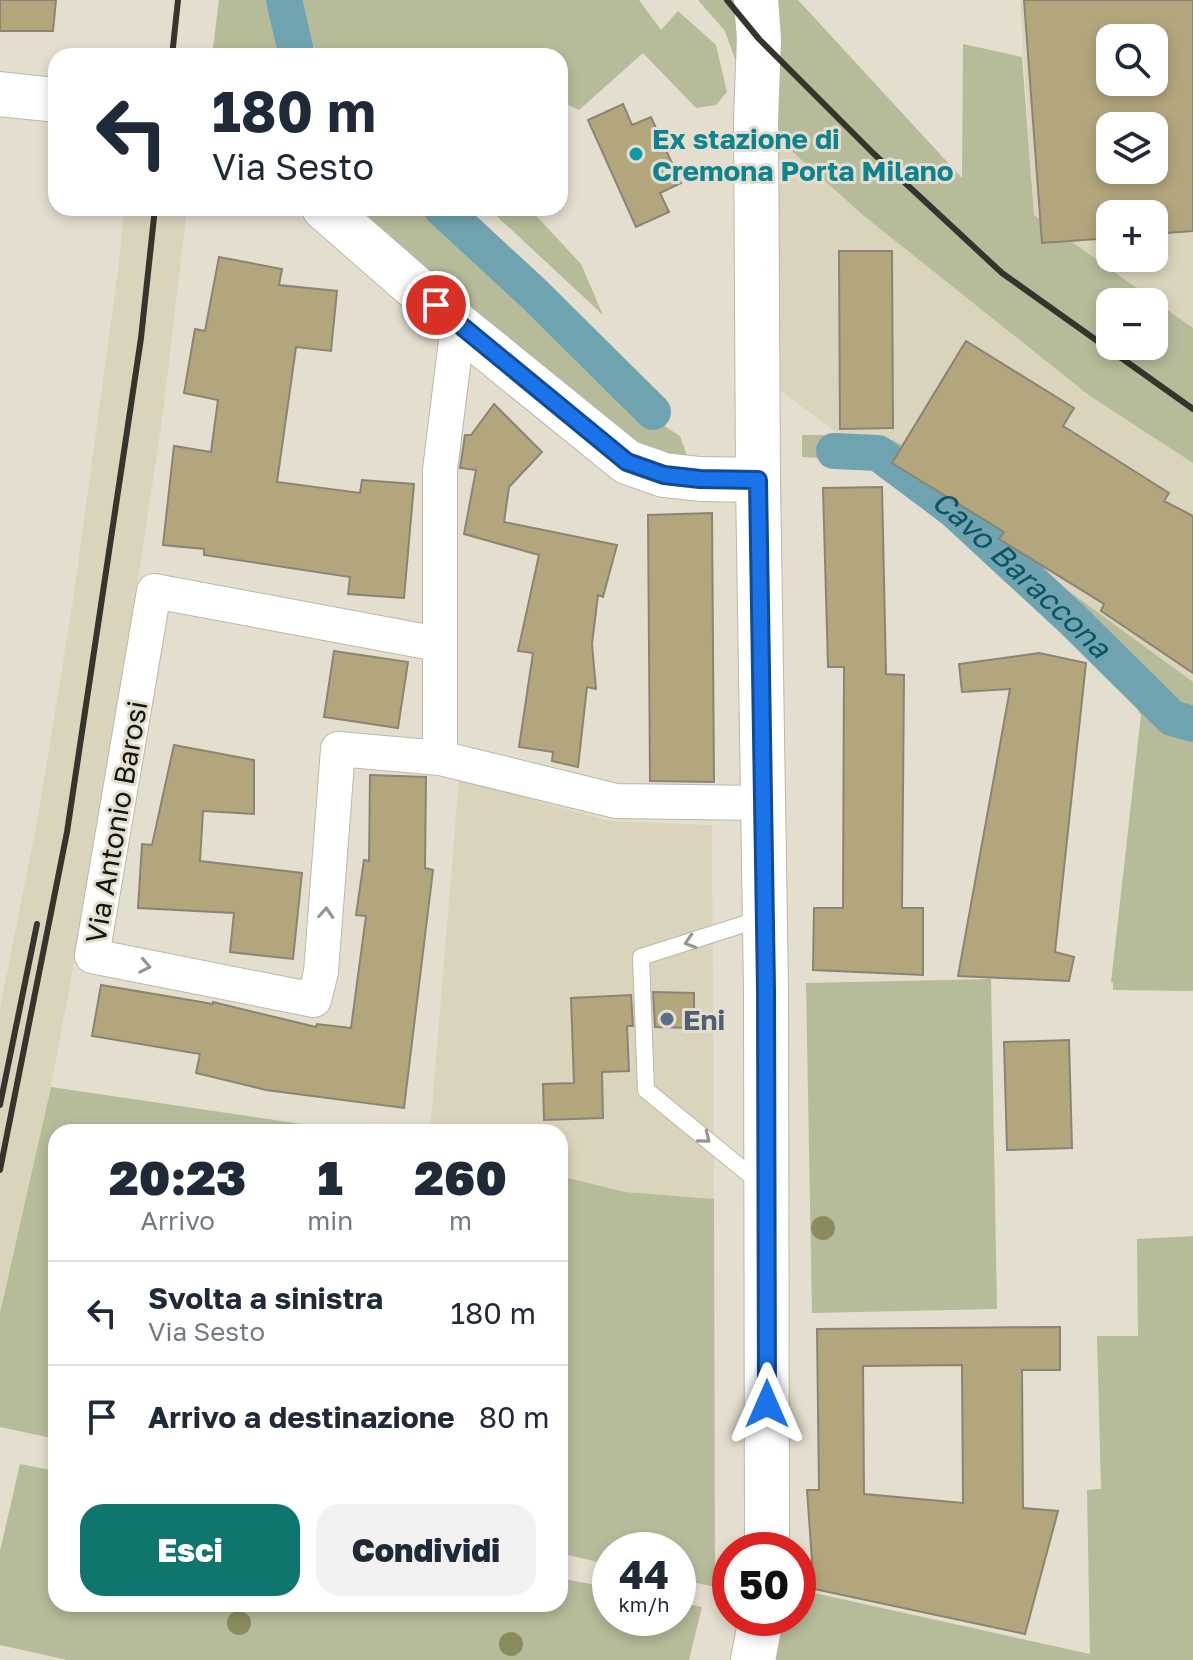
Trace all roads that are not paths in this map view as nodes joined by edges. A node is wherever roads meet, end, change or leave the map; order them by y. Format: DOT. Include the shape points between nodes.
graph roads {
  1 [pos="756,0"];
  2 [pos="0,94"];
  3 [pos="48,99"];
  4 [pos="333,216"];
  5 [pos="458,325"];
  6 [pos="758,480"];
  7 [pos="438,644"];
  8 [pos="440,758"];
  9 [pos="762,803"];
  10 [pos="765,917"];
  11 [pos="767,1189"];
  12 [pos="767,1532"];
  13 [pos="758,1636"];
  14 [pos="753,1660"];
  1 -- 6 [label="main road"];
  2 -- 3 [label="main road"];
  4 -- 5 [label="main road"];
  5 -- 6 [label="main road" via="627,462 664,475"];
  5 -- 7 [label="street" via="440,470"];
  6 -- 9 [label="main road"];
  7 -- 8 [label="street"];
  7 -- 8 [label="street, Via Antonio Barosi, one-way" via="154,591 92,956 314,1000 321,972 338,749"];
  8 -- 9 [label="street, Via Antonio Barosi" via="616,801"];
  9 -- 10 [label="main road"];
  10 -- 11 [label="main road"];
  10 -- 11 [label="lane, one-way" via="641,957 646,1090"];
  11 -- 12 [label="main road"];
  13 -- 14 [label="main road"];
}
